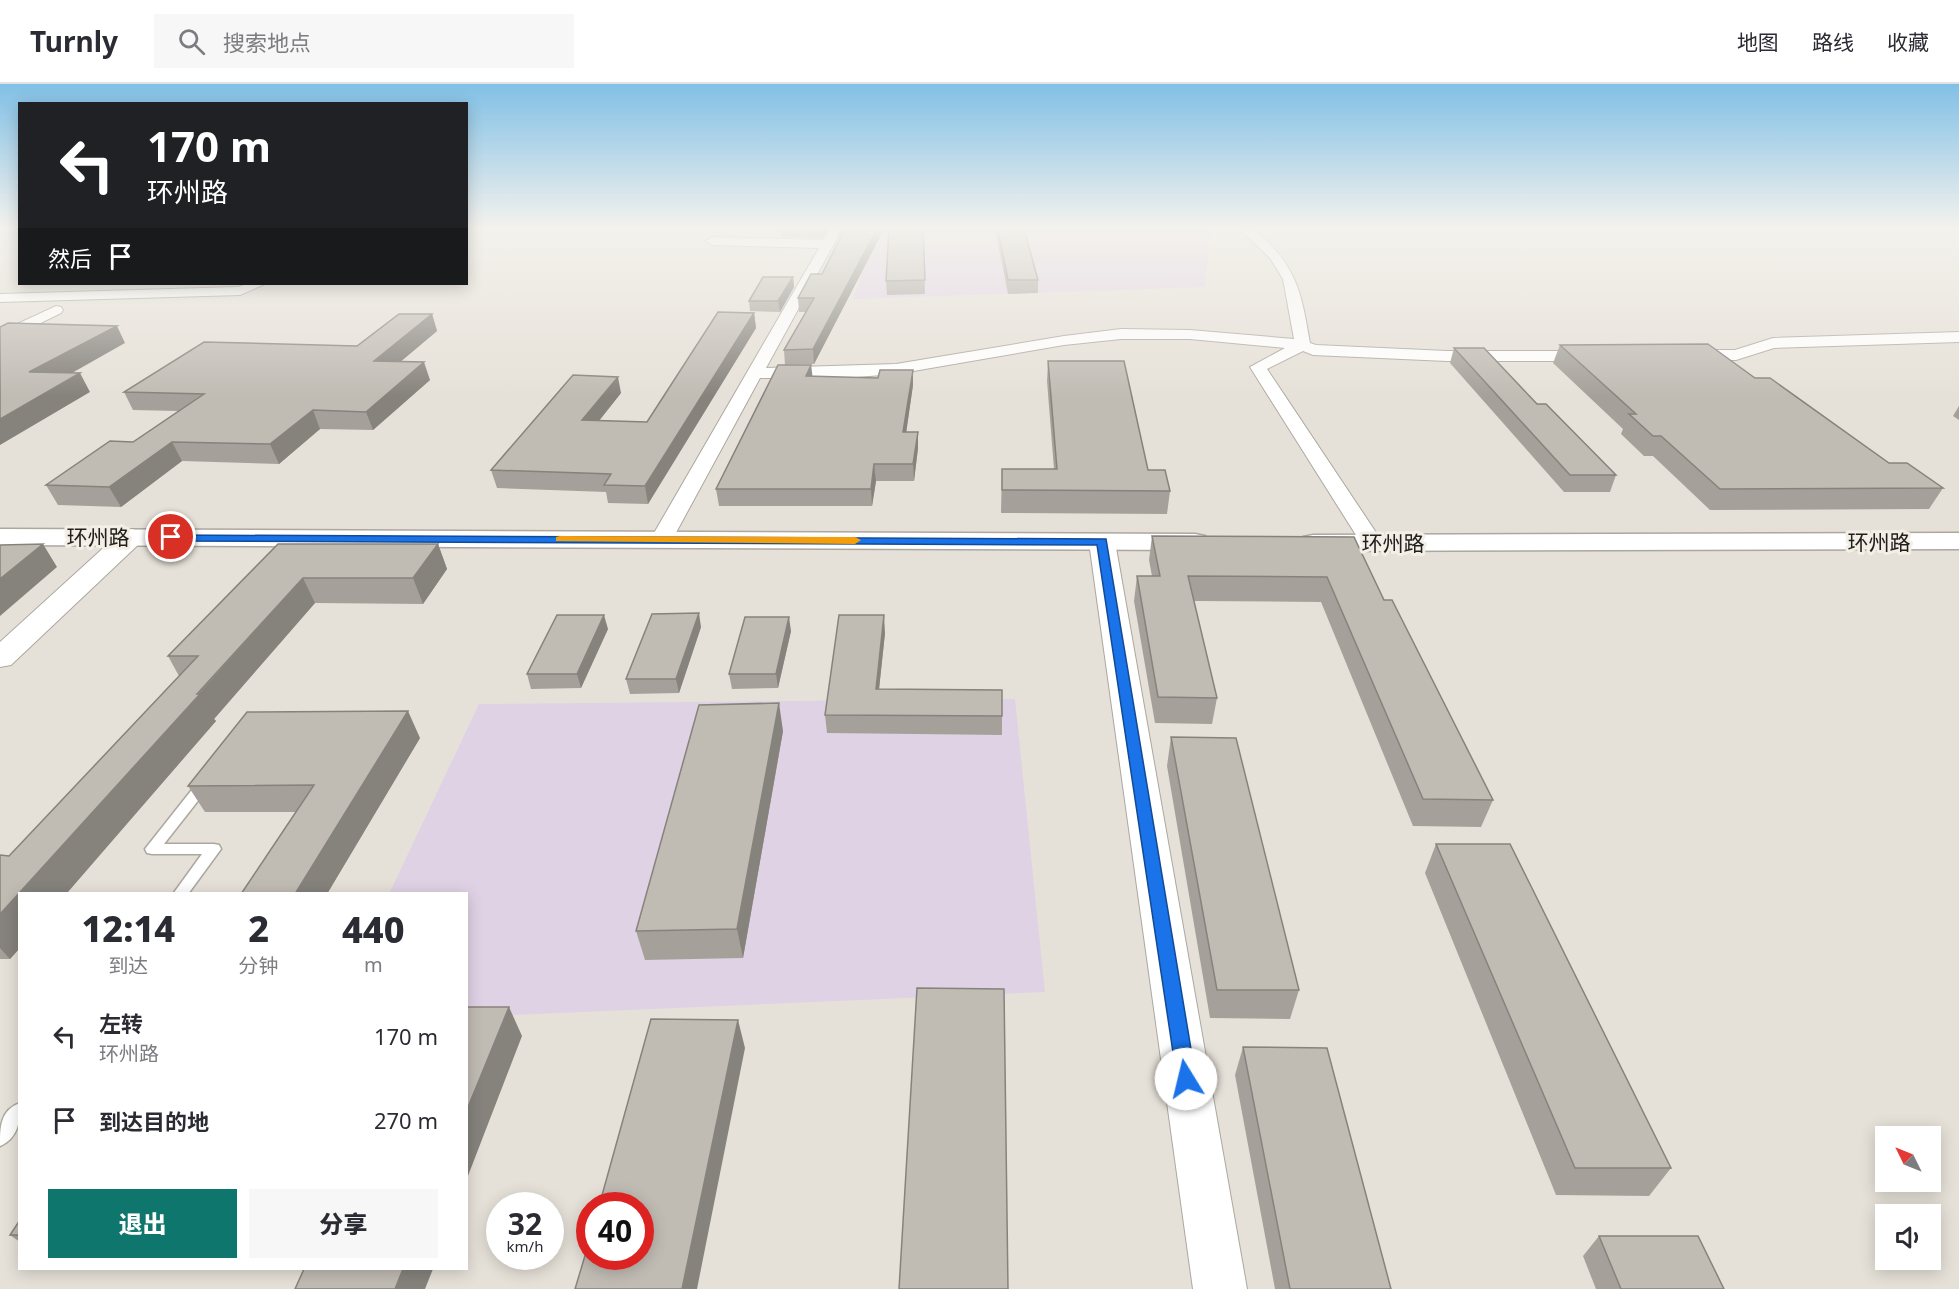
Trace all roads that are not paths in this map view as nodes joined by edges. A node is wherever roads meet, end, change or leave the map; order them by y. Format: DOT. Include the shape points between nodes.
graph roads {
  1 [pos="255,285"];
  2 [pos="804,285"];
  3 [pos="1293,285"];
  4 [pos="0,298"];
  5 [pos="56,310"];
  6 [pos="1959,337"];
  7 [pos="0,338"];
  8 [pos="1303,345"];
  9 [pos="1678,355"];
  10 [pos="1609,356"];
  11 [pos="754,373"];
  12 [pos="0,537"];
  13 [pos="131,537"];
  14 [pos="661,540"];
  15 [pos="1959,541"];
  16 [pos="1102,542"];
  17 [pos="1219,542"];
  18 [pos="1290,543"];
  19 [pos="1372,543"];
  20 [pos="0,658"];
  21 [pos="211,775"];
  22 [pos="182,892"];
  23 [pos="18,1114"];
  24 [pos="0,1137"];
  25 [pos="1220,1289"];
  1 -- 4 [label="street" via="240,291"];
  2 -- 11 [label="street"];
  3 -- 8 [label="street"];
  5 -- 7 [label="street"];
  6 -- 9 [label="street" via="1773,343 1736,355"];
  8 -- 10 [label="street" via="1313,350 1448,356"];
  8 -- 11 [label="street" via="1199,334 1124,334 897,369 830,375"];
  8 -- 19 [label="street" via="1258,367"];
  11 -- 14 [label="street"];
  12 -- 13 [label="main road, 环州路"];
  13 -- 14 [label="main road, 环州路"];
  13 -- 20 [label="street"];
  14 -- 16 [label="main road, 环州路"];
  15 -- 19 [label="main road, 环州路"];
  16 -- 17 [label="main road, 环州路"];
  16 -- 25 [label="street"];
  18 -- 19 [label="main road, 环州路"];
  21 -- 22 [label="lane" via="152,849 214,849"];
  23 -- 24 [label="lane"];
}
